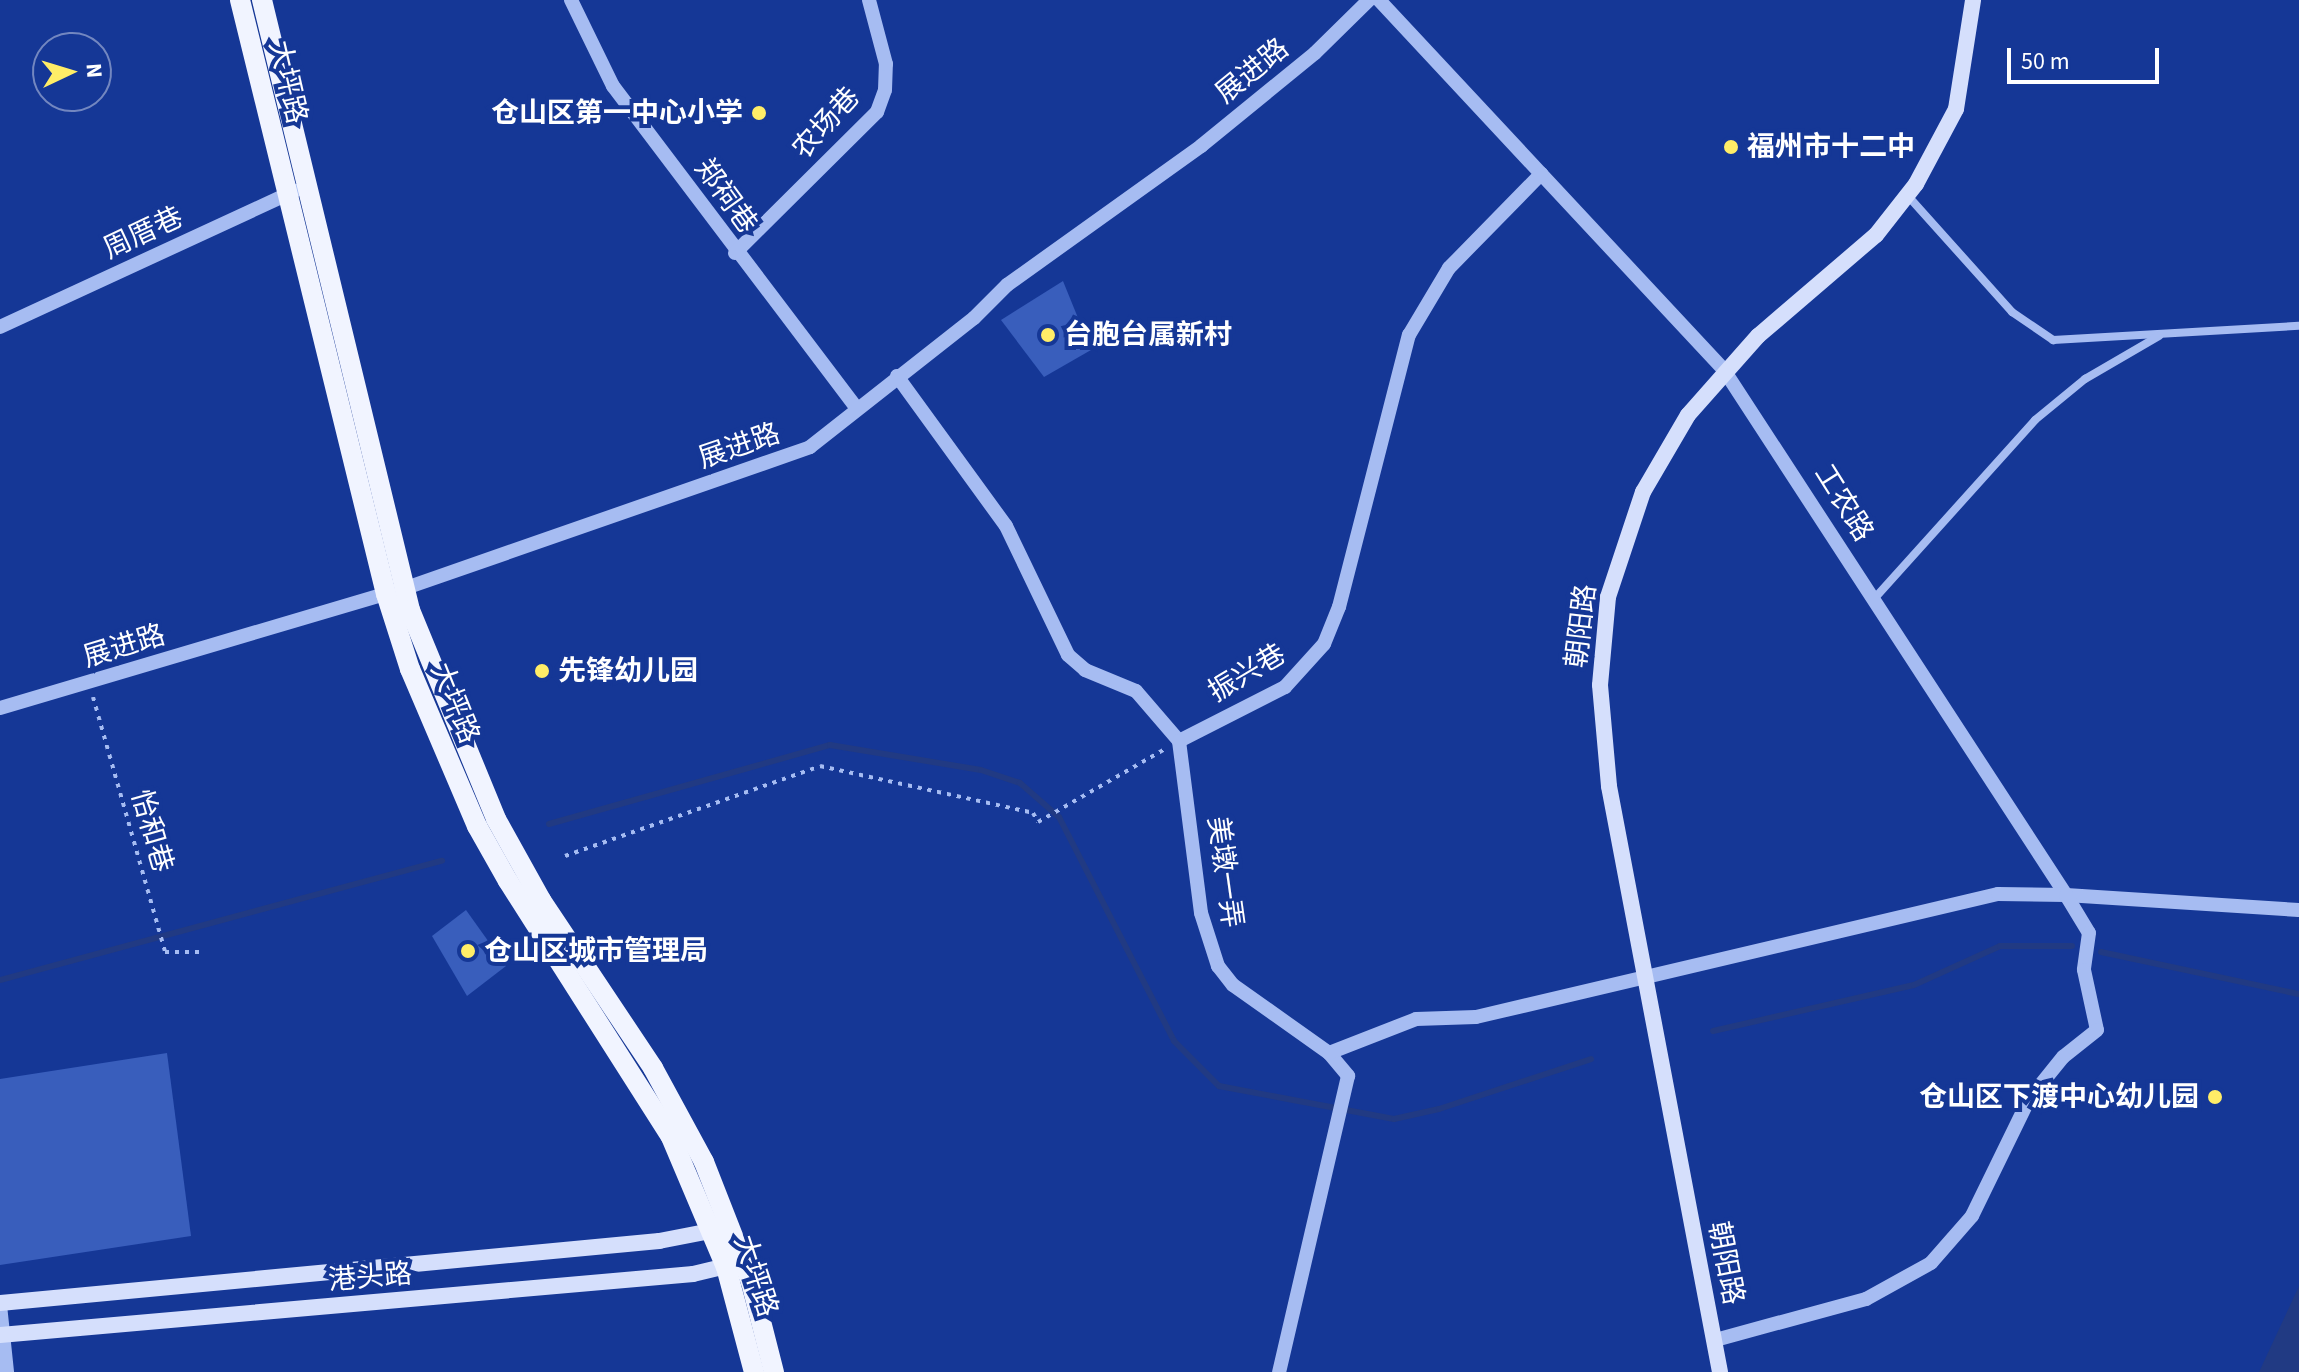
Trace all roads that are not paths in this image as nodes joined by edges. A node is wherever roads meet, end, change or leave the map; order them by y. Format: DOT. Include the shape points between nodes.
graph roads {
  1 [pos="240,0"];
  2 [pos="262,0"];
  3 [pos="571,0"];
  4 [pos="869,0"];
  5 [pos="1369,0"];
  6 [pos="1379,0"];
  7 [pos="1973,0"];
  8 [pos="1541,174"];
  9 [pos="307,186"];
  10 [pos="286,195"];
  11 [pos="1908,196"];
  12 [pos="735,253"];
  13 [pos="2299,326"];
  14 [pos="0,327"];
  15 [pos="2163,334"];
  16 [pos="1724,370"];
  17 [pos="897,376"];
  18 [pos="857,409"];
  19 [pos="394,592"];
  20 [pos="1874,599"];
  21 [pos="0,708"];
  22 [pos="1179,741"];
  23 [pos="2066,895"];
  24 [pos="2299,910"];
  25 [pos="1644,979"];
  26 [pos="1329,1053"];
  27 [pos="722,1229"];
  28 [pos="735,1264"];
  29 [pos="0,1304"];
  30 [pos="2,1335"];
  31 [pos="1715,1340"];
  32 [pos="7,1372"];
  33 [pos="754,1372"];
  34 [pos="774,1372"];
  35 [pos="1279,1372"];
  36 [pos="1720,1372"];
  1 -- 10 [label="main road, 大坪路"];
  2 -- 9 [label="main road"];
  3 -- 12 [label="street, 郑祠巷" via="613,86"];
  4 -- 12 [label="street, 农场巷" via="886,64 877,112"];
  5 -- 17 [label="street, 展进路" via="1315,53 1201,146 1007,285 974,318"];
  6 -- 8 [label="street, 工农路"];
  7 -- 11 [label="main road, 朝阳路" via="1956,109"];
  8 -- 16 [label="street, 工农路"];
  8 -- 22 [label="street, 振兴巷" via="1449,268 1409,335 1339,607 1324,644 1285,687"];
  9 -- 10 [label="street, 周厝巷"];
  9 -- 19 [label="main road"];
  10 -- 14 [label="street, 周厝巷"];
  10 -- 19 [label="main road, 大坪路"];
  11 -- 15 [label="street" via="2012,312 2043,336 2072,342"];
  11 -- 16 [label="main road, 朝阳路" via="1876,235"];
  12 -- 18 [label="street, 郑祠巷"];
  13 -- 15 [label="street"];
  15 -- 20 [label="street" via="2085,379 2035,420"];
  16 -- 20 [label="street, 工农路"];
  16 -- 25 [label="main road, 朝阳路" via="1670,442 1643,492 1616,566 1604,624 1604,750"];
  17 -- 18 [label="street, 展进路"];
  17 -- 22 [label="street" via="1006,526 1068,655 1085,670 1136,691"];
  18 -- 19 [label="street, 展进路" via="793,455"];
  19 -- 21 [label="street, 展进路"];
  19 -- 27 [label="main road, 大坪路" via="487,822"];
  20 -- 23 [label="street, 工农路"];
  22 -- 26 [label="street, 美墩一弄" via="1201,913 1218,966 1233,985"];
  23 -- 24 [label="street"];
  23 -- 25 [label="street" via="1998,894"];
  23 -- 31 [label="street, 工农路" via="2089,933 2084,970 2097,1030 2063,1057 2029,1099 1985,1196 1938,1257 1856,1303"];
  25 -- 26 [label="street" via="1476,1017 1416,1019"];
  25 -- 31 [label="main road, 朝阳路"];
  26 -- 35 [label="street, 美墩一弄" via="1346,1070 1346,1090"];
  27 -- 28 [label="main road, 大坪路"];
  27 -- 29 [label="main road, 港头路" via="659,1241"];
  28 -- 30 [label="main road, 港头路"];
  28 -- 33 [label="main road, 大坪路"];
  28 -- 34 [label="main road"];
  29 -- 30 [label="street"];
  30 -- 32 [label="street"];
  31 -- 36 [label="main road, 朝阳路"];
}
